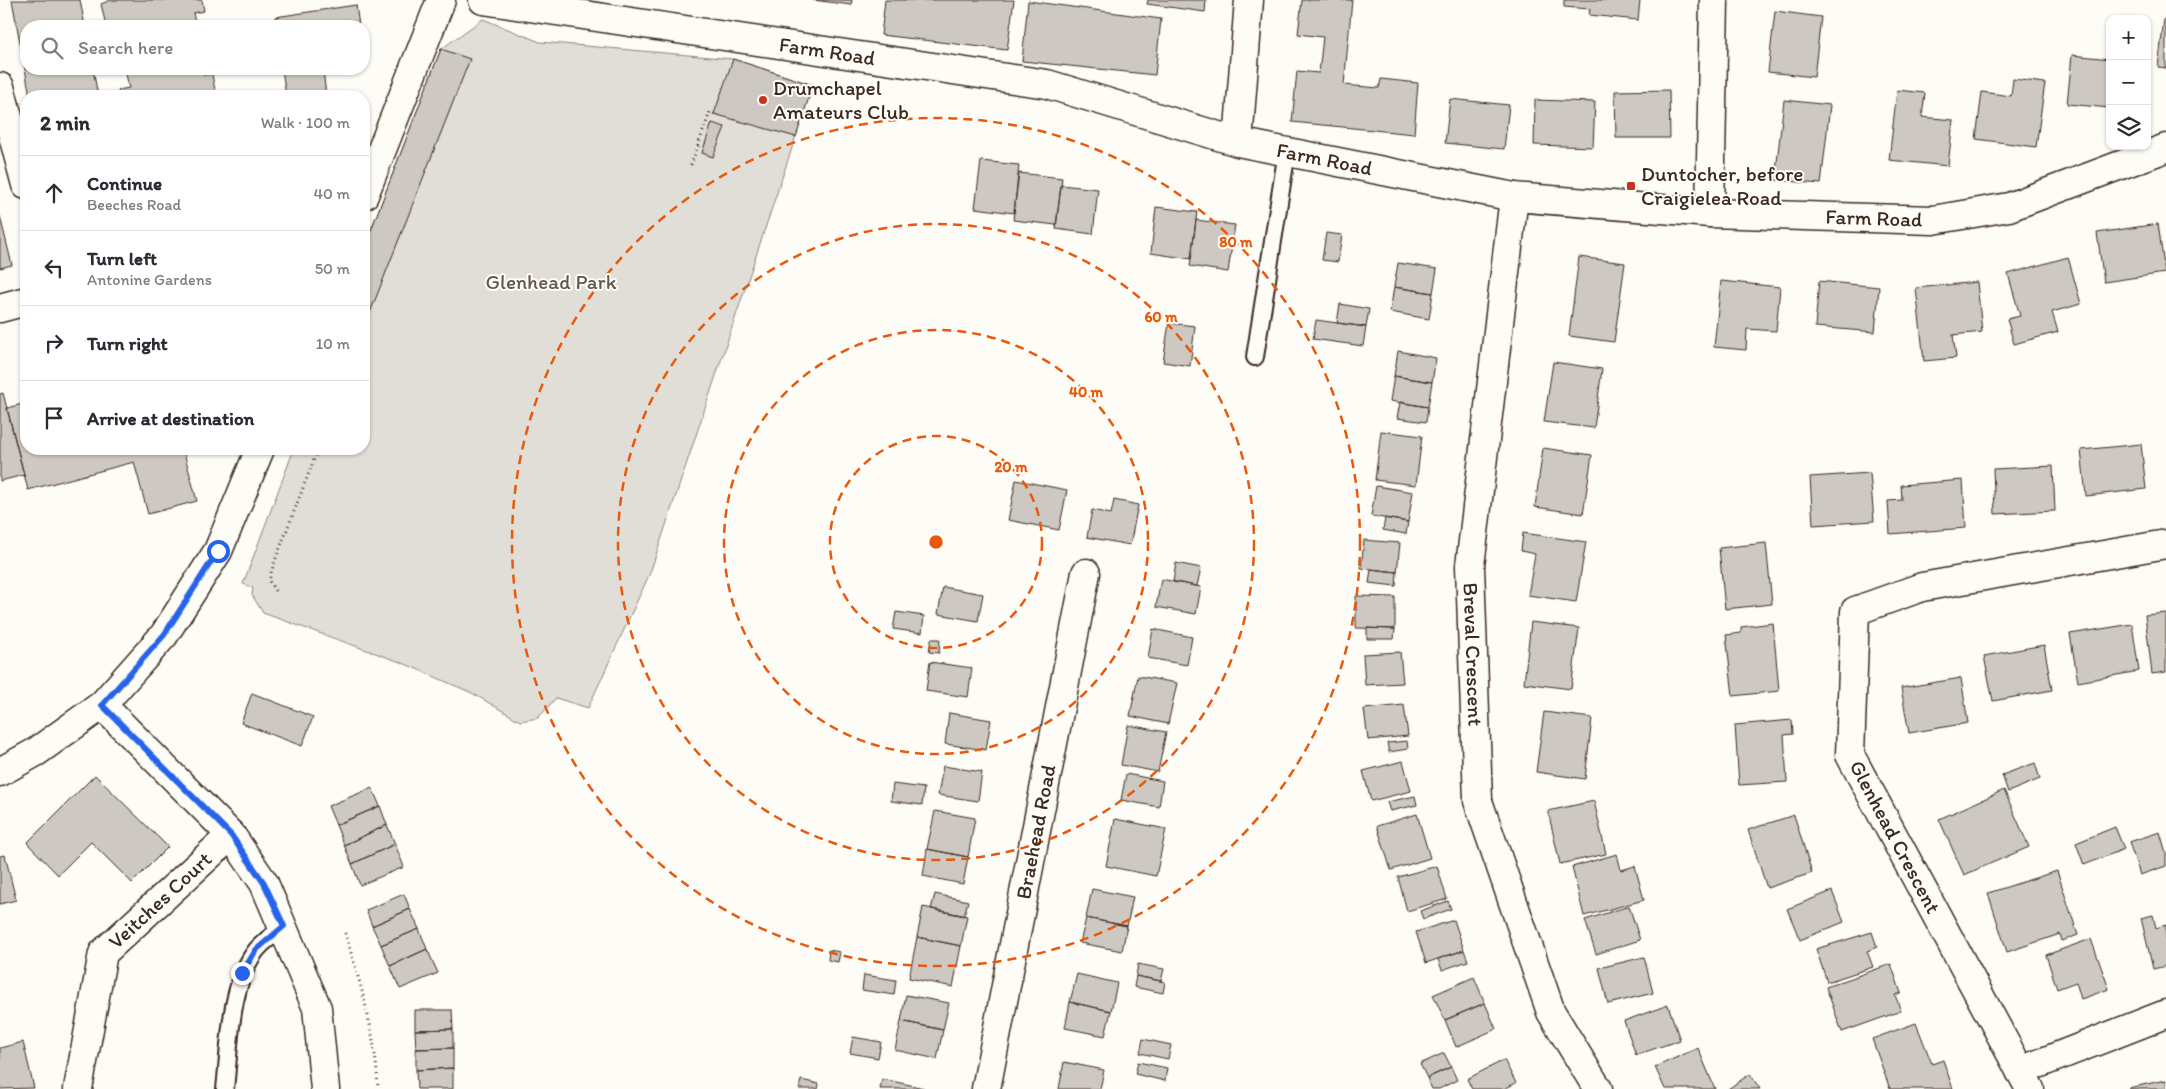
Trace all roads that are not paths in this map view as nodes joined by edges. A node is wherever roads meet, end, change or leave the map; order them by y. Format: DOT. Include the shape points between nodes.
graph roads {
  1 [pos="441,0"];
  2 [pos="483,0"];
  3 [pos="1249,0"];
  4 [pos="1714,0"];
  5 [pos="2,103"];
  6 [pos="1238,142"];
  7 [pos="2166,148"];
  8 [pos="1287,152"];
  9 [pos="20,164"];
  10 [pos="370,180"];
  11 [pos="1514,197"];
  12 [pos="1710,213"];
  13 [pos="20,303"];
  14 [pos="0,308"];
  15 [pos="1255,357"];
  16 [pos="258,455"];
  17 [pos="2166,544"];
  18 [pos="1086,573"];
  19 [pos="102,705"];
  20 [pos="0,772"];
  21 [pos="231,835"];
  22 [pos="284,926"];
  23 [pos="2166,1014"];
  24 [pos="2025,1080"];
  25 [pos="78,1089"];
  26 [pos="225,1089"];
  27 [pos="325,1089"];
  28 [pos="986,1089"];
  29 [pos="1598,1089"];
  1 -- 10 [label="street"];
  2 -- 6 [label="street, Farm Road" via="1047,84"];
  3 -- 6 [label="street"];
  4 -- 12 [label="street"];
  5 -- 9 [label="street"];
  6 -- 8 [label="street, Farm Road"];
  7 -- 12 [label="street, Farm Road" via="2010,207 1933,220"];
  8 -- 11 [label="street, Farm Road"];
  8 -- 15 [label="lane"];
  11 -- 12 [label="street, Farm Road"];
  11 -- 29 [label="street, Breval Crescent" via="1470,566 1478,801 1551,1012"];
  13 -- 14 [label="street"];
  16 -- 19 [label="street" via="218,551 164,635"];
  17 -- 24 [label="street, Glenhead Crescent" via="1922,587 1855,611 1850,755"];
  18 -- 28 [label="street, Braehead Road"];
  19 -- 20 [label="street" via="36,752"];
  19 -- 21 [label="street"];
  21 -- 22 [label="street" via="264,883"];
  21 -- 25 [label="street, Veitches Court" via="103,953"];
  22 -- 26 [label="lane" via="256,950 242,973 232,1023"];
  22 -- 27 [label="street" via="317,1008"];
  23 -- 24 [label="street"];
}
